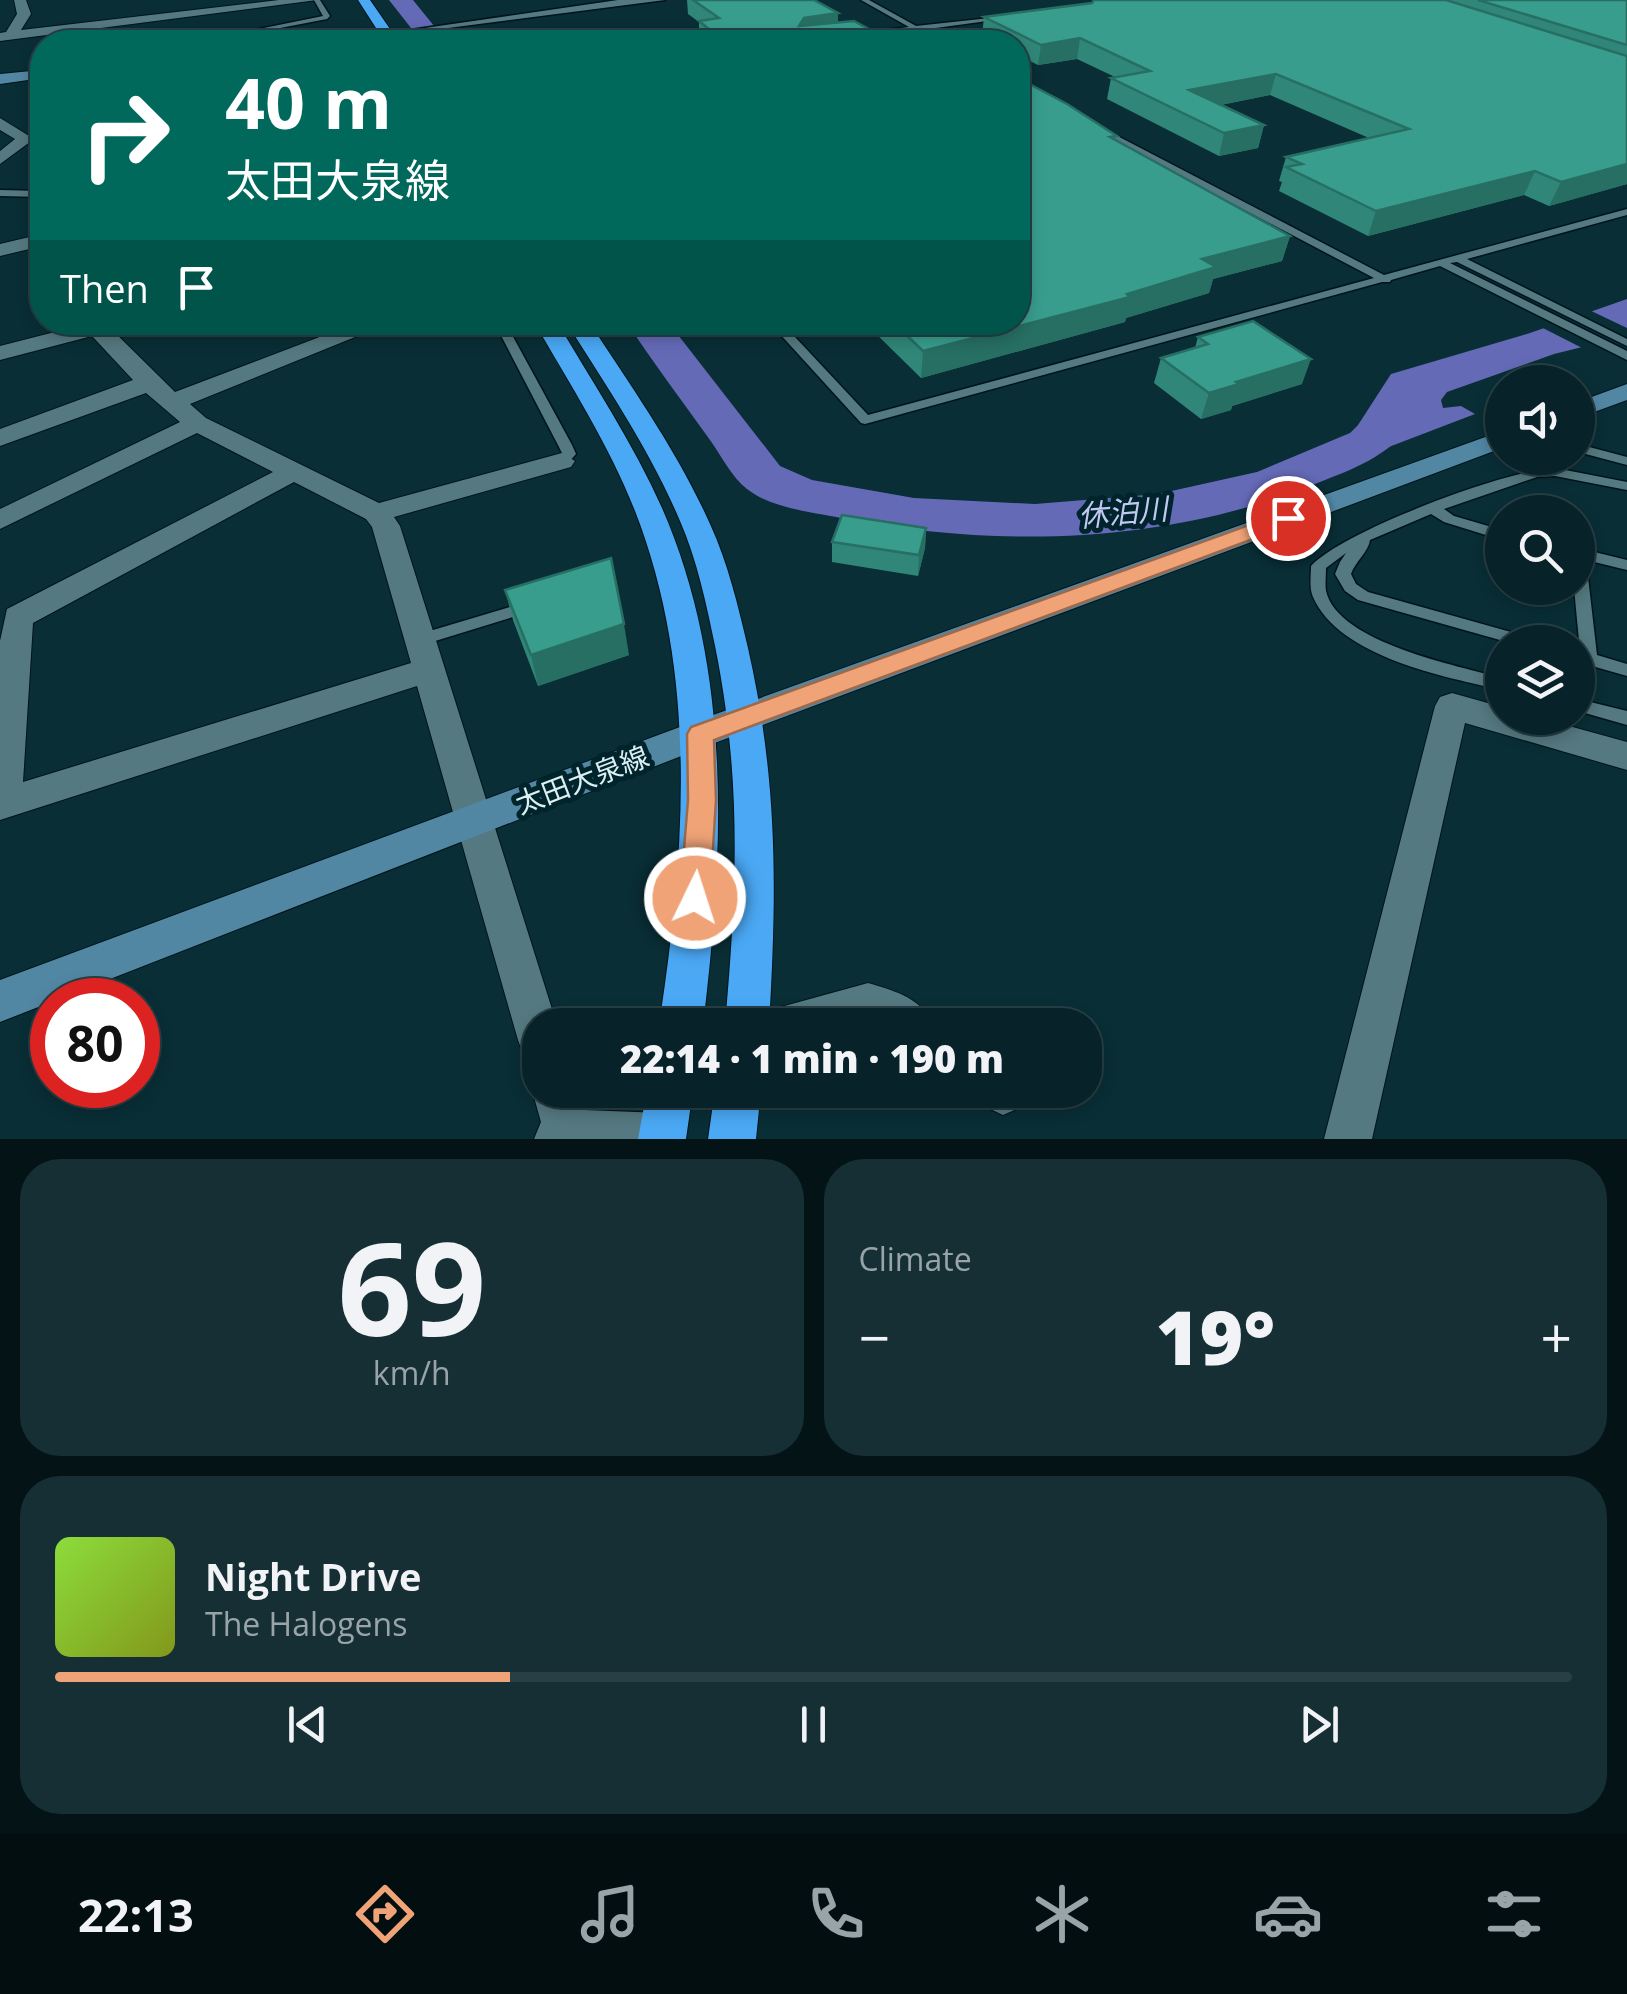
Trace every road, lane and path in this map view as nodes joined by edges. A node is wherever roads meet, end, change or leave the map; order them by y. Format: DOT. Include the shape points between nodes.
graph roads {
  1 [pos="20,0"];
  2 [pos="139,0"];
  3 [pos="314,0"];
  4 [pos="346,0"];
  5 [pos="364,0"];
  6 [pos="632,0"];
  7 [pos="662,0"];
  8 [pos="864,0"];
  9 [pos="261,3"];
  10 [pos="196,7"];
  11 [pos="1008,18"];
  12 [pos="140,20"];
  13 [pos="452,25"];
  14 [pos="916,29"];
  15 [pos="62,30"];
  16 [pos="238,30"];
  17 [pos="253,30"];
  18 [pos="363,30"];
  19 [pos="384,30"];
  20 [pos="414,30"];
  21 [pos="906,30"];
  22 [pos="6,36"];
  23 [pos="30,75"];
  24 [pos="0,79"];
  25 [pos="0,123"];
  26 [pos="1088,124"];
  27 [pos="3,157"];
  28 [pos="30,157"];
  29 [pos="0,193"];
  30 [pos="30,194"];
  31 [pos="1627,212"];
  32 [pos="30,243"];
  33 [pos="0,250"];
  34 [pos="1460,259"];
  35 [pos="1443,264"];
  36 [pos="1386,280"];
  37 [pos="61,335"];
  38 [pos="101,335"];
  39 [pos="340,335"];
  40 [pos="506,335"];
  41 [pos="553,335"];
  42 [pos="585,335"];
  43 [pos="786,335"];
  44 [pos="1627,343"];
  45 [pos="0,353"];
  46 [pos="1627,356"];
  47 [pos="1627,391"];
  48 [pos="159,393"];
  49 [pos="1595,403"];
  50 [pos="197,424"];
  51 [pos="0,438"];
  52 [pos="1485,444"];
  53 [pos="1595,453"];
  54 [pos="562,461"];
  55 [pos="1627,461"];
  56 [pos="292,472"];
  57 [pos="1627,486"];
  58 [pos="1435,510"];
  59 [pos="376,513"];
  60 [pos="0,520"];
  61 [pos="1485,530"];
  62 [pos="1366,539"];
  63 [pos="1595,557"];
  64 [pos="1627,565"];
  65 [pos="546,601"];
  66 [pos="9,614"];
  67 [pos="1485,630"];
  68 [pos="423,655"];
  69 [pos="1595,661"];
  70 [pos="1627,670"];
  71 [pos="1485,679"];
  72 [pos="1595,709"];
  73 [pos="747,718"];
  74 [pos="1627,718"];
  75 [pos="700,734"];
  76 [pos="1627,756"];
  77 [pos="2,805"];
  78 [pos="476,820"];
  79 [pos="0,1001"];
  80 [pos="531,1008"];
  81 [pos="683,1008"];
  82 [pos="748,1008"];
  83 [pos="852,1008"];
  84 [pos="882,1008"];
  85 [pos="667,1108"];
  86 [pos="736,1108"];
  87 [pos="560,1121"];
  88 [pos="662,1138"];
  89 [pos="732,1139"];
  90 [pos="1348,1139"];
  1 -- 22 [label="street" via="24,14"];
  2 -- 12 [label="street"];
  3 -- 9 [label="street"];
  3 -- 17 [label="lane" via="327,16"];
  4 -- 18 [label="highway"];
  5 -- 19 [label="highway"];
  6 -- 13 [label="lane"];
  7 -- 13 [label="lane"];
  8 -- 14 [label="lane"];
  9 -- 10 [label="street"];
  9 -- 16 [label="street" via="266,20"];
  10 -- 12 [label="street"];
  11 -- 14 [label="lane"];
  12 -- 15 [label="street" via="82,20"];
  13 -- 20 [label="lane"];
  14 -- 21 [label="lane"];
  23 -- 24 [label="main road"];
  25 -- 27 [label="street" via="26,139"];
  26 -- 36 [label="lane"];
  27 -- 28 [label="street"];
  29 -- 30 [label="lane"];
  31 -- 34 [label="lane"];
  32 -- 33 [label="street"];
  34 -- 35 [label="lane"];
  34 -- 44 [label="lane"];
  35 -- 36 [label="lane"];
  35 -- 46 [label="lane"];
  36 -- 43 [label="lane" via="866,420"];
  37 -- 45 [label="street"];
  38 -- 48 [label="street"];
  39 -- 48 [label="street"];
  40 -- 54 [label="lane" via="565,444 569,454"];
  41 -- 75 [label="highway" via="631,471 659,537 684,629"];
  42 -- 73 [label="highway" via="650,434 697,527"];
  47 -- 49 [label="main road"];
  48 -- 50 [label="street"];
  48 -- 51 [label="street"];
  50 -- 56 [label="street"];
  50 -- 60 [label="street"];
  52 -- 73 [label="main road, 太田大泉線"];
  53 -- 55 [label="lane"];
  54 -- 59 [label="street"];
  56 -- 59 [label="street"];
  56 -- 66 [label="street"];
  57 -- 58 [label="lane" via="1535,472"];
  58 -- 61 [label="lane"];
  58 -- 62 [label="lane"];
  59 -- 68 [label="street" via="386,526"];
  62 -- 67 [label="lane" via="1347,562 1343,574 1350,587"];
  62 -- 71 [label="lane" via="1318,566 1318,588 1337,621 1392,653"];
  63 -- 64 [label="lane"];
  65 -- 68 [label="lane"];
  66 -- 77 [label="street"];
  68 -- 77 [label="street"];
  68 -- 78 [label="street"];
  69 -- 70 [label="lane"];
  72 -- 74 [label="lane"];
  73 -- 75 [label="main road, 太田大泉線"];
  73 -- 82 [label="highway" via="755,829"];
  75 -- 78 [label="main road, 太田大泉線"];
  75 -- 81 [label="highway" via="702,800"];
  76 -- 90 [label="street" via="1452,706"];
  78 -- 79 [label="main road, 太田大泉線"];
  78 -- 80 [label="street"];
  83 -- 84 [label="street"];
  85 -- 88 [label="highway"];
  86 -- 89 [label="highway"];
  87 -- 88 [label="street"];
}
